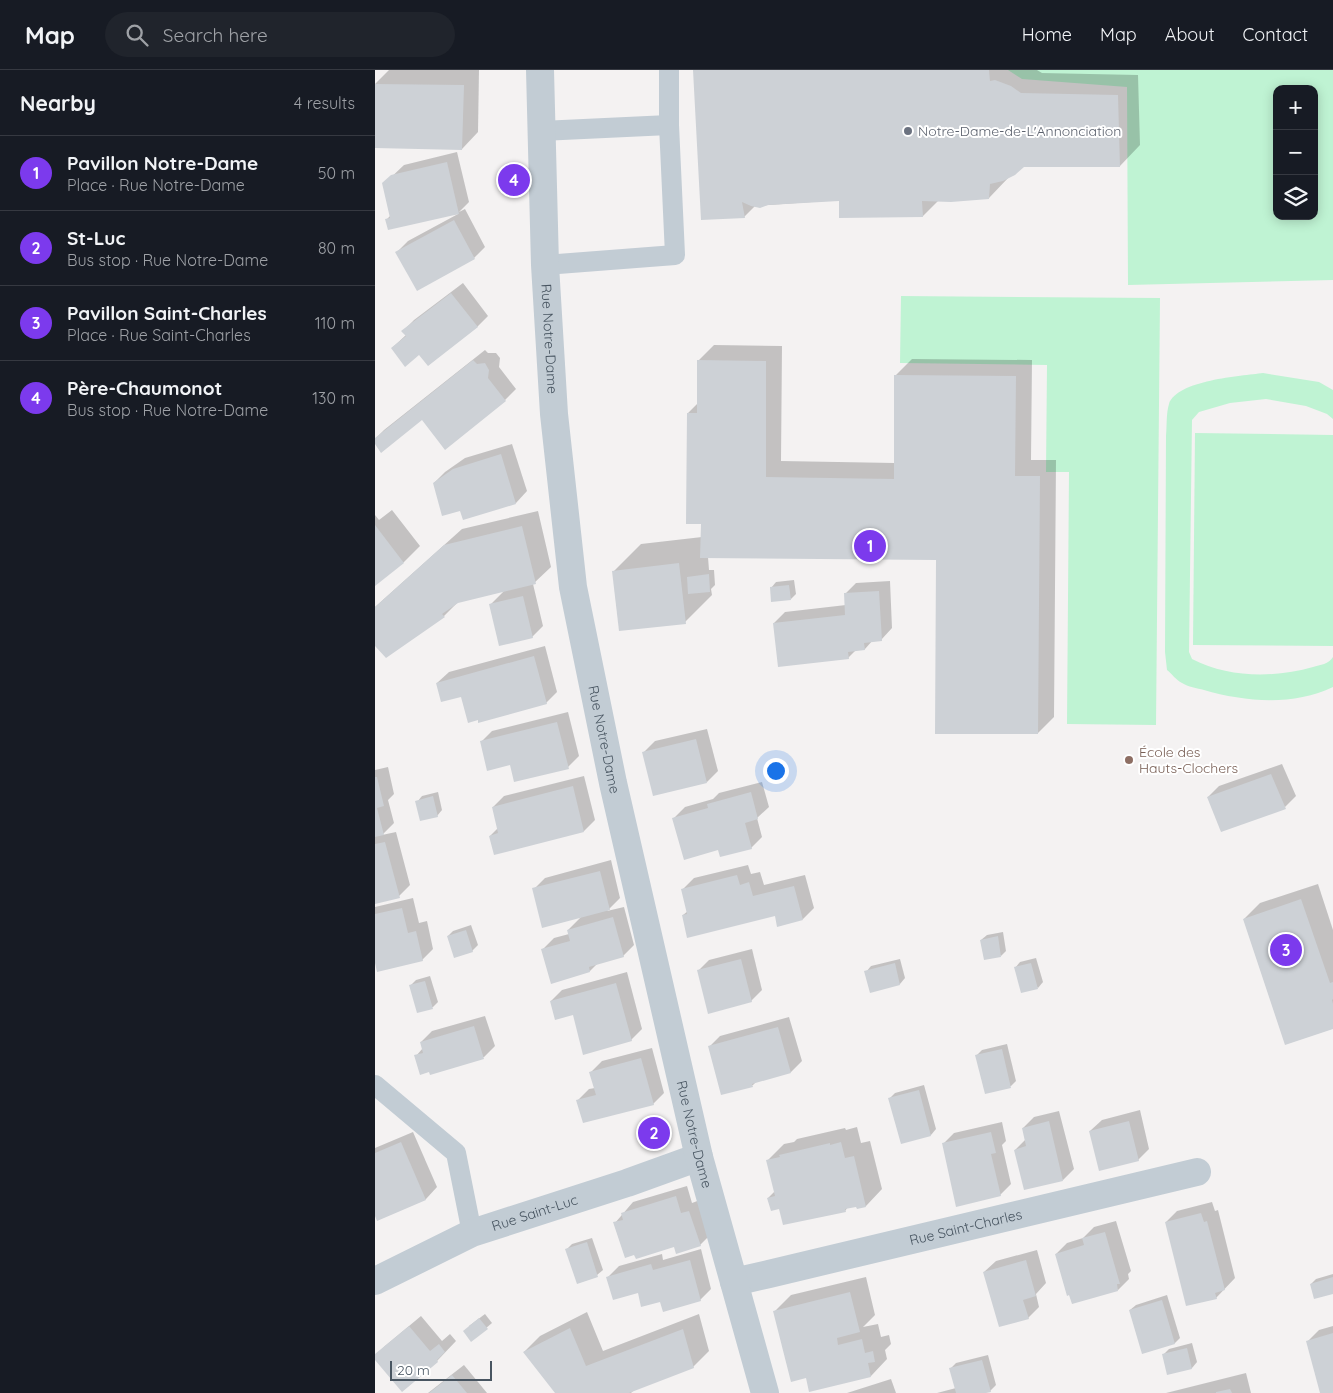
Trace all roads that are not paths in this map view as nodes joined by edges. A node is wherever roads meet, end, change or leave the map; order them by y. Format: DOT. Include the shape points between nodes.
graph roads {
  1 [pos="540,70"];
  2 [pos="669,70"];
  3 [pos="669,125"];
  4 [pos="541,131"];
  5 [pos="545,265"];
  6 [pos="375,1085"];
  7 [pos="699,1158"];
  8 [pos="1197,1172"];
  9 [pos="472,1232"];
  10 [pos="375,1282"];
  11 [pos="733,1282"];
  12 [pos="765,1393"];
  1 -- 4 [label="street, Rue Notre-Dame"];
  2 -- 3 [label="lane"];
  3 -- 4 [label="lane"];
  3 -- 5 [label="lane" via="675,255"];
  4 -- 5 [label="street, Rue Notre-Dame"];
  5 -- 7 [label="street, Rue Notre-Dame" via="554,414 573,587 613,783"];
  6 -- 9 [label="lane" via="455,1153"];
  7 -- 9 [label="street, Rue Saint-Luc"];
  7 -- 11 [label="street, Rue Notre-Dame"];
  8 -- 11 [label="street, Rue Saint-Charles"];
  9 -- 10 [label="street, Rue Saint-Luc"];
  11 -- 12 [label="street, Rue Notre-Dame"];
}
